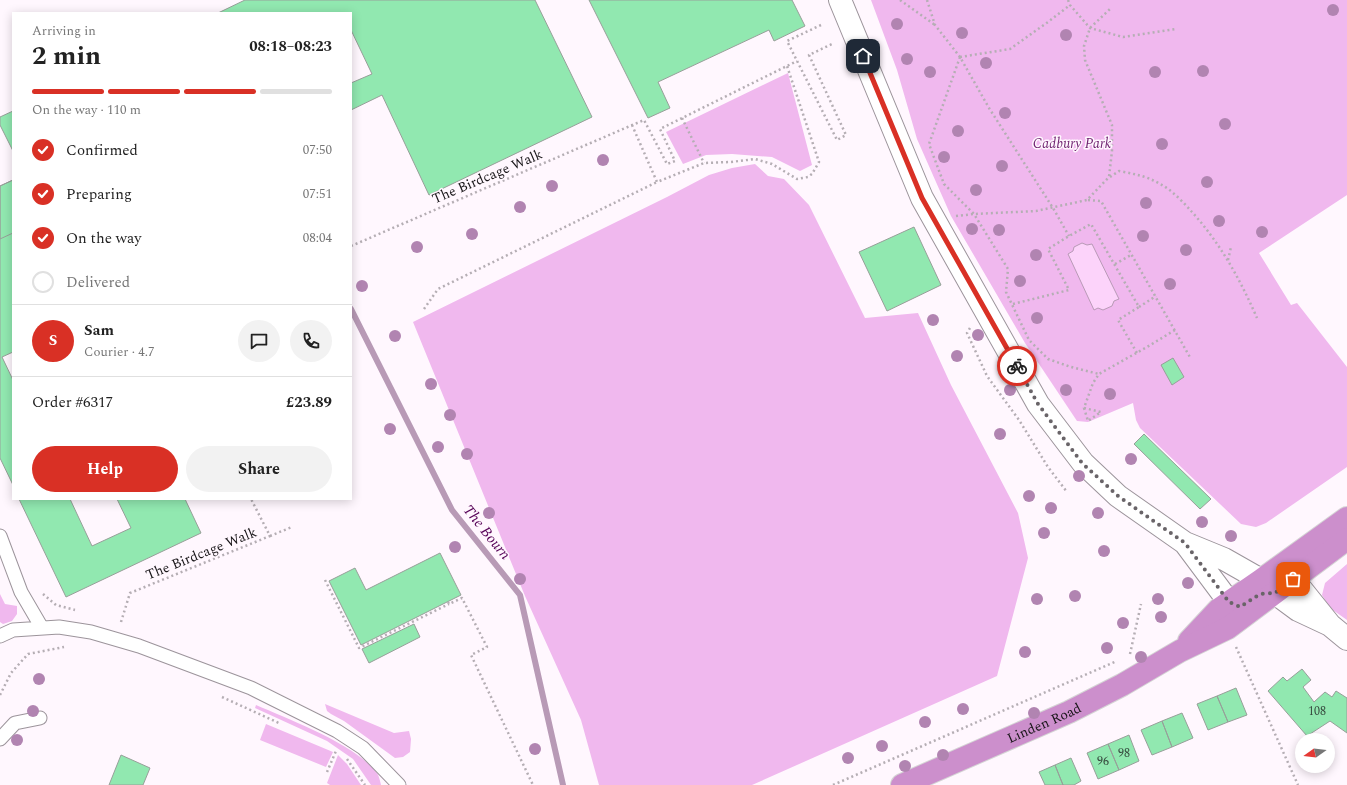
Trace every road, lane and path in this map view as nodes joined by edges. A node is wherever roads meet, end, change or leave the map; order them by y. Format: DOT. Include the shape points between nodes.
graph roads {
  1 [pos="840,0"];
  2 [pos="900,0"];
  3 [pos="927,0"];
  4 [pos="1068,0"];
  5 [pos="1070,5"];
  6 [pos="1110,9"];
  7 [pos="820,25"];
  8 [pos="935,25"];
  9 [pos="1090,28"];
  10 [pos="1176,29"];
  11 [pos="834,43"];
  12 [pos="960,57"];
  13 [pos="797,61"];
  14 [pos="787,66"];
  15 [pos="682,118"];
  16 [pos="632,125"];
  17 [pos="704,163"];
  18 [pos="1109,177"];
  19 [pos="657,182"];
  20 [pos="1087,200"];
  21 [pos="1053,208"];
  22 [pos="974,214"];
  23 [pos="951,216"];
  24 [pos="1069,236"];
  25 [pos="352,246"];
  26 [pos="1231,247"];
  27 [pos="1131,255"];
  28 [pos="1228,260"];
  29 [pos="1115,264"];
  30 [pos="1156,296"];
  31 [pos="1013,304"];
  32 [pos="1139,308"];
  33 [pos="424,309"];
  34 [pos="1257,318"];
  35 [pos="1175,330"];
  36 [pos="1137,353"];
  37 [pos="1191,359"];
  38 [pos="1099,374"];
  39 [pos="1084,408"];
  40 [pos="252,500"];
  41 [pos="1347,518"];
  42 [pos="292,527"];
  43 [pos="0,536"];
  44 [pos="270,536"];
  45 [pos="1347,539"];
  46 [pos="1185,543"];
  47 [pos="1293,579"];
  48 [pos="325,580"];
  49 [pos="1268,587"];
  50 [pos="39,590"];
  51 [pos="1229,602"];
  52 [pos="1142,604"];
  53 [pos="78,611"];
  54 [pos="114,620"];
  55 [pos="1330,625"];
  56 [pos="42,628"];
  57 [pos="0,636"];
  58 [pos="1347,639"];
  59 [pos="1234,641"];
  60 [pos="65,646"];
  61 [pos="1180,651"];
  62 [pos="1130,655"];
  63 [pos="1123,658"];
  64 [pos="0,695"];
  65 [pos="216,695"];
  66 [pos="40,718"];
  67 [pos="286,727"];
  68 [pos="0,739"];
  69 [pos="329,747"];
  70 [pos="336,751"];
  71 [pos="341,754"];
  72 [pos="345,757"];
  73 [pos="327,772"];
  74 [pos="365,785"];
  75 [pos="399,785"];
  76 [pos="533,785"];
  77 [pos="833,785"];
  78 [pos="902,785"];
  79 [pos="1298,785"];
  1 -- 46 [label="street" via="922,198 1038,404 1082,463 1118,496"];
  2 -- 8 [label="path"];
  3 -- 8 [label="path"];
  4 -- 5 [label="path"];
  5 -- 9 [label="path"];
  5 -- 12 [label="path" via="1010,49"];
  6 -- 9 [label="path"];
  7 -- 13 [label="path" via="787,41"];
  8 -- 12 [label="path"];
  9 -- 10 [label="path" via="1123,37"];
  9 -- 18 [label="path" via="1084,46 1085,60 1112,124"];
  11 -- 13 [label="path" via="809,55 846,135 837,140"];
  12 -- 21 [label="path" via="989,108"];
  12 -- 22 [label="path" via="929,144 944,184"];
  13 -- 14 [label="path"];
  14 -- 15 [label="path"];
  14 -- 17 [label="path" via="819,162 812,174 797,179 772,164 755,159"];
  15 -- 16 [label="path" via="660,129 675,161 667,164 644,120"];
  15 -- 17 [label="path"];
  16 -- 19 [label="path"];
  16 -- 25 [label="path, The Birdcage Walk"];
  17 -- 19 [label="path"];
  18 -- 20 [label="path"];
  18 -- 28 [label="path" via="1119,171 1143,176 1161,184 1183,202 1201,222"];
  19 -- 33 [label="path" via="438,289"];
  20 -- 21 [label="path"];
  20 -- 27 [label="path" via="1101,201"];
  21 -- 22 [label="path"];
  21 -- 24 [label="path"];
  22 -- 23 [label="path"];
  22 -- 31 [label="path" via="1008,269 1006,292"];
  24 -- 29 [label="path" via="1091,224"];
  24 -- 31 [label="path" via="1048,249 1069,290"];
  26 -- 28 [label="path"];
  27 -- 29 [label="path"];
  27 -- 30 [label="path"];
  28 -- 34 [label="path"];
  29 -- 32 [label="path"];
  30 -- 32 [label="path"];
  30 -- 35 [label="path"];
  31 -- 38 [label="path" via="1029,340 1048,359"];
  32 -- 36 [label="path" via="1118,320"];
  35 -- 36 [label="path"];
  35 -- 37 [label="path"];
  36 -- 38 [label="path"];
  38 -- 39 [label="path" via="1092,383"];
  39 -- 39 [label="path" via="1088,421 1101,412 1095,410"];
  40 -- 44 [label="path, The Birdcage Walk"];
  41 -- 49 [label="highway, Linden Road"];
  42 -- 44 [label="path"];
  43 -- 56 [label="lane" via="21,592"];
  44 -- 54 [label="path, The Birdcage Walk" via="130,593 122,622"];
  45 -- 47 [label="highway, Linden Road"];
  46 -- 49 [label="street" via="1224,559"];
  46 -- 51 [label="street"];
  47 -- 49 [label="highway, Linden Road"];
  47 -- 55 [label="street"];
  48 -- 76 [label="path" via="359,648 462,598 487,647 471,655"];
  49 -- 51 [label="street" via="1240,607"];
  49 -- 55 [label="street" via="1298,610"];
  49 -- 61 [label="highway, Linden Road" via="1228,628"];
  50 -- 53 [label="path" via="56,605"];
  51 -- 61 [label="highway, Linden Road" via="1219,609"];
  52 -- 62 [label="path"];
  55 -- 58 [label="street"];
  56 -- 57 [label="lane" via="13,630"];
  56 -- 75 [label="lane" via="59,626 117,639 251,688 337,731 363,748"];
  59 -- 79 [label="path"];
  60 -- 64 [label="path" via="28,654 11,673"];
  61 -- 78 [label="highway, Linden Road" via="1069,712"];
  63 -- 77 [label="path"];
  65 -- 67 [label="path"];
  66 -- 68 [label="lane" via="15,723"];
  69 -- 70 [label="path"];
  70 -- 71 [label="path"];
  70 -- 73 [label="path"];
  72 -- 74 [label="path"];
}
